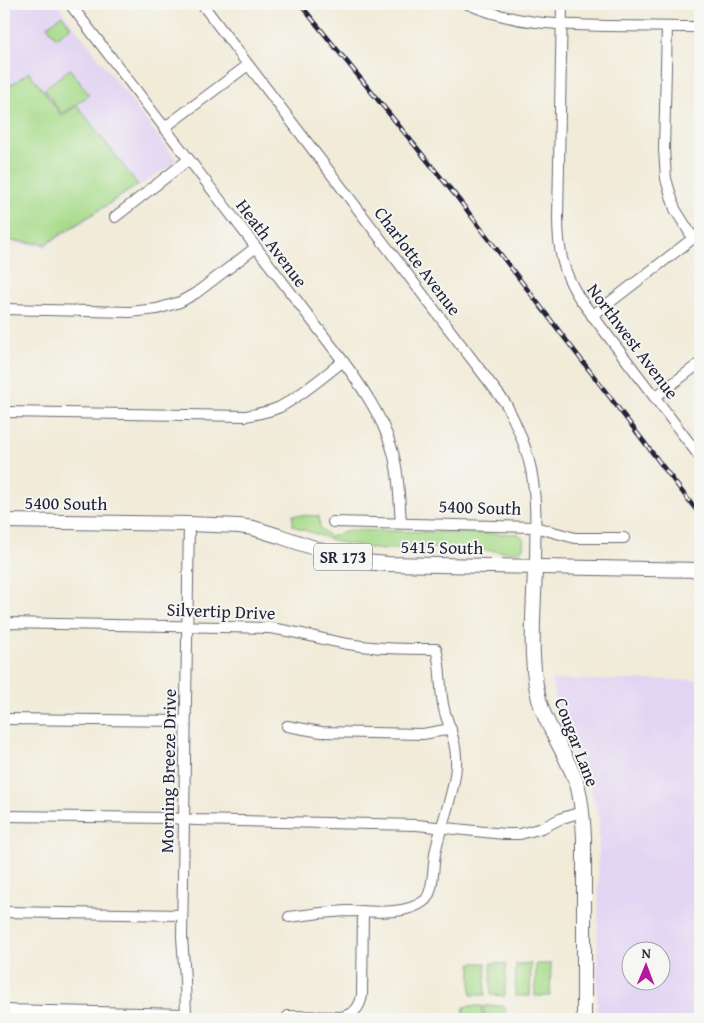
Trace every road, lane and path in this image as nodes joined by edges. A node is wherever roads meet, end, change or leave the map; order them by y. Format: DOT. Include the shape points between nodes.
graph roads {
  1 [pos="70,4"];
  2 [pos="202,4"];
  3 [pos="468,4"];
  4 [pos="562,4"];
  5 [pos="562,25"];
  6 [pos="666,27"];
  7 [pos="700,27"];
  8 [pos="248,65"];
  9 [pos="164,128"];
  10 [pos="188,160"];
  11 [pos="115,217"];
  12 [pos="697,236"];
  13 [pos="255,248"];
  14 [pos="4,309"];
  15 [pos="592,316"];
  16 [pos="343,362"];
  17 [pos="700,363"];
  18 [pos="655,397"];
  19 [pos="4,412"];
  20 [pos="700,457"];
  21 [pos="4,521"];
  22 [pos="333,522"];
  23 [pos="401,523"];
  24 [pos="189,524"];
  25 [pos="535,527"];
  26 [pos="624,538"];
  27 [pos="535,568"];
  28 [pos="700,570"];
  29 [pos="4,623"];
  30 [pos="186,626"];
  31 [pos="4,719"];
  32 [pos="185,721"];
  33 [pos="287,726"];
  34 [pos="450,729"];
  35 [pos="582,812"];
  36 [pos="4,816"];
  37 [pos="184,819"];
  38 [pos="441,827"];
  39 [pos="363,911"];
  40 [pos="4,912"];
  41 [pos="182,915"];
  42 [pos="289,917"];
  43 [pos="4,1010"];
  44 [pos="186,1016"];
  45 [pos="288,1016"];
  46 [pos="584,1019"];
  1 -- 9 [label="street, Heath Avenue"];
  2 -- 8 [label="street, Charlotte Avenue"];
  3 -- 5 [label="street" via="518,20"];
  4 -- 5 [label="street, Northwest Avenue"];
  5 -- 6 [label="street"];
  5 -- 15 [label="street, Northwest Avenue" via="558,237 566,276"];
  6 -- 7 [label="street"];
  6 -- 12 [label="street" via="666,179 676,209"];
  8 -- 9 [label="street"];
  8 -- 25 [label="street, Charlotte Avenue" via="506,404 530,462"];
  9 -- 10 [label="street, Heath Avenue"];
  10 -- 11 [label="street"];
  10 -- 13 [label="street, Heath Avenue"];
  12 -- 15 [label="street"];
  13 -- 14 [label="street" via="196,293 157,309 130,312"];
  13 -- 16 [label="street, Heath Avenue"];
  15 -- 18 [label="street, Northwest Avenue"];
  16 -- 19 [label="street" via="279,407 246,416"];
  16 -- 23 [label="street, Heath Avenue" via="368,398 392,446"];
  17 -- 18 [label="street"];
  18 -- 20 [label="street, Northwest Avenue"];
  21 -- 24 [label="main road, 5400 South / SR 173"];
  22 -- 23 [label="street, 5400 South"];
  23 -- 25 [label="street, 5400 South"];
  24 -- 27 [label="main road, 5415 South / SR 173" via="253,528 366,562"];
  24 -- 30 [label="street, Morning Breeze Drive"];
  25 -- 26 [label="street, 5400 South" via="575,538"];
  25 -- 27 [label="street, Charlotte Avenue"];
  27 -- 28 [label="main road, 5415 South / SR 173"];
  27 -- 35 [label="main road, Cougar Lane" via="536,683 543,711 577,785"];
  29 -- 30 [label="street, Silvertip Drive"];
  30 -- 32 [label="street, Morning Breeze Drive"];
  30 -- 34 [label="street, Silvertip Drive" via="270,628 367,647 436,649"];
  31 -- 32 [label="street"];
  32 -- 37 [label="street, Morning Breeze Drive"];
  33 -- 34 [label="street" via="321,732 423,734"];
  34 -- 38 [label="street" via="456,748 456,763"];
  35 -- 38 [label="street" via="520,834"];
  35 -- 46 [label="main road, Cougar Lane"];
  36 -- 37 [label="street"];
  37 -- 38 [label="street"];
  37 -- 41 [label="street, Morning Breeze Drive"];
  38 -- 39 [label="street" via="431,889 424,902 399,910"];
  39 -- 42 [label="street"];
  39 -- 45 [label="street" via="362,995 358,1007 341,1017"];
  40 -- 41 [label="street"];
  41 -- 44 [label="street, Morning Breeze Drive"];
  43 -- 44 [label="street"];
}
